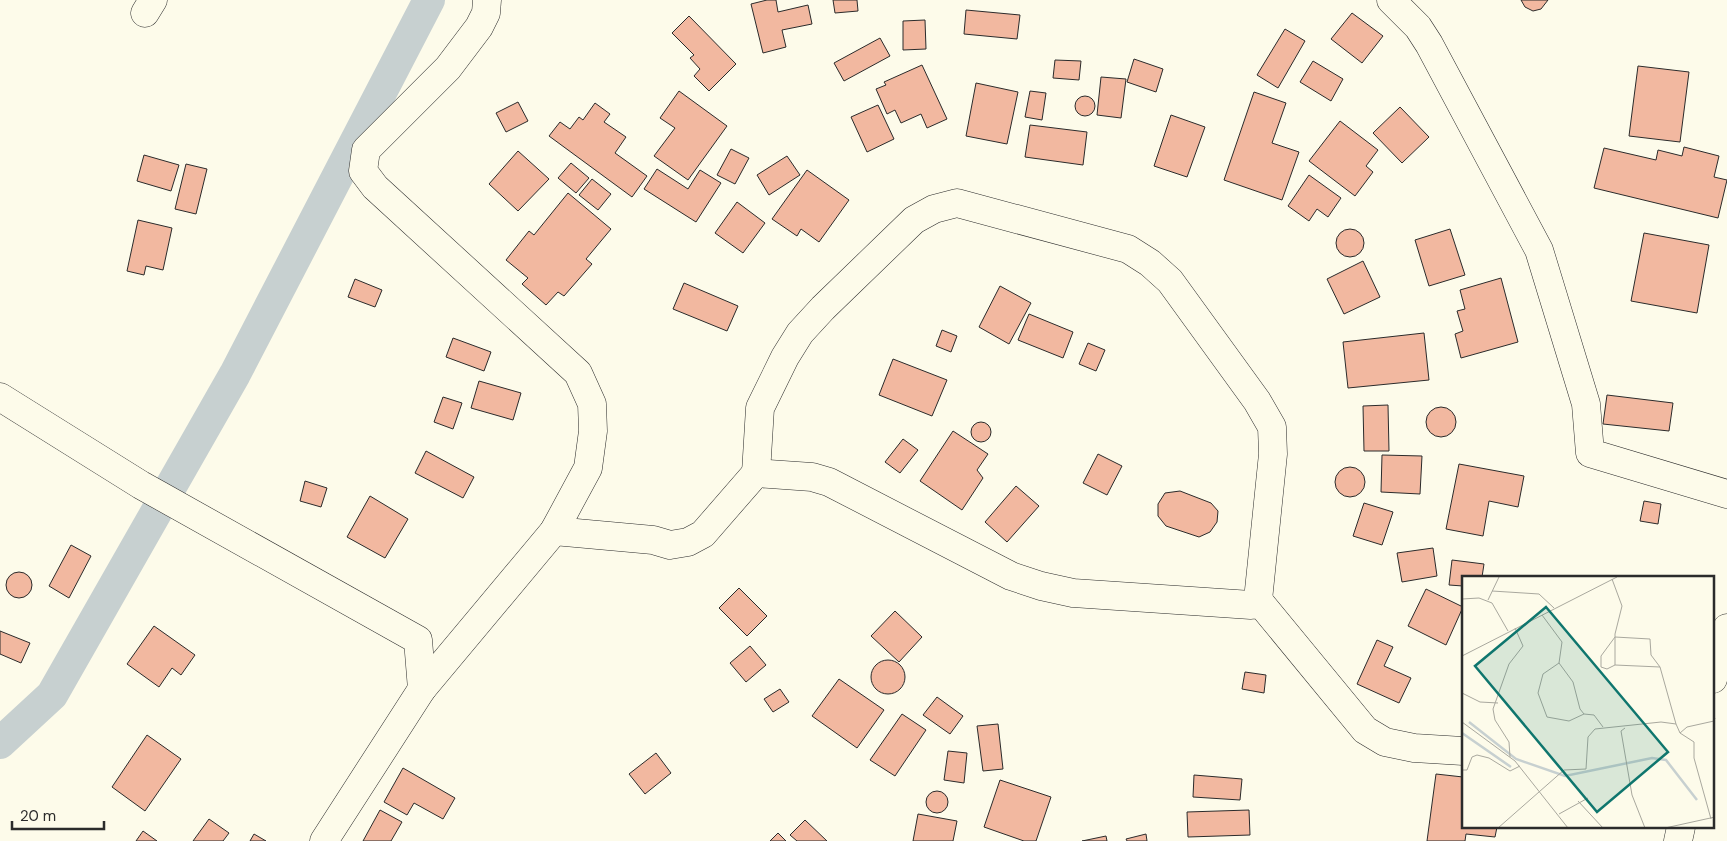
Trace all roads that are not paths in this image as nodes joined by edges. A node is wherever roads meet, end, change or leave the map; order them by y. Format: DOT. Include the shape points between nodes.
graph roads {
  1 [pos="487,0"];
  2 [pos="1391,0"];
  3 [pos="0,397"];
  4 [pos="756,473"];
  5 [pos="1727,494"];
  6 [pos="554,531"];
  7 [pos="1258,600"];
  8 [pos="1727,628"];
  9 [pos="1714,675"];
  10 [pos="422,689"];
  11 [pos="1462,751"];
  12 [pos="1681,828"];
  13 [pos="324,841"];
  14 [pos="1678,841"];
  1 -- 6 [label="street" via="486,13 479,27 448,68 366,150 363,171 374,187 578,372 592,404 593,431 588,468"];
  2 -- 5 [label="street" via="1418,27 1539,250 1586,404 1590,453"];
  3 -- 10 [label="street" via="141,485 418,640"];
  4 -- 6 [label="street" via="703,534 688,542 670,545 653,540"];
  4 -- 7 [label="street" via="812,477 829,482 1011,576 1041,586 1074,592 1251,606"];
  4 -- 7 [label="street" via="760,408 800,333 914,220 934,208 957,203 1128,249 1170,281 1257,401 1272,427 1273,454"];
  6 -- 10 [label="street"];
  7 -- 11 [label="street" via="1365,730 1385,742 1414,748"];
  8 -- 9 [label="street"];
  10 -- 13 [label="street"];
  12 -- 14 [label="street"];
}
